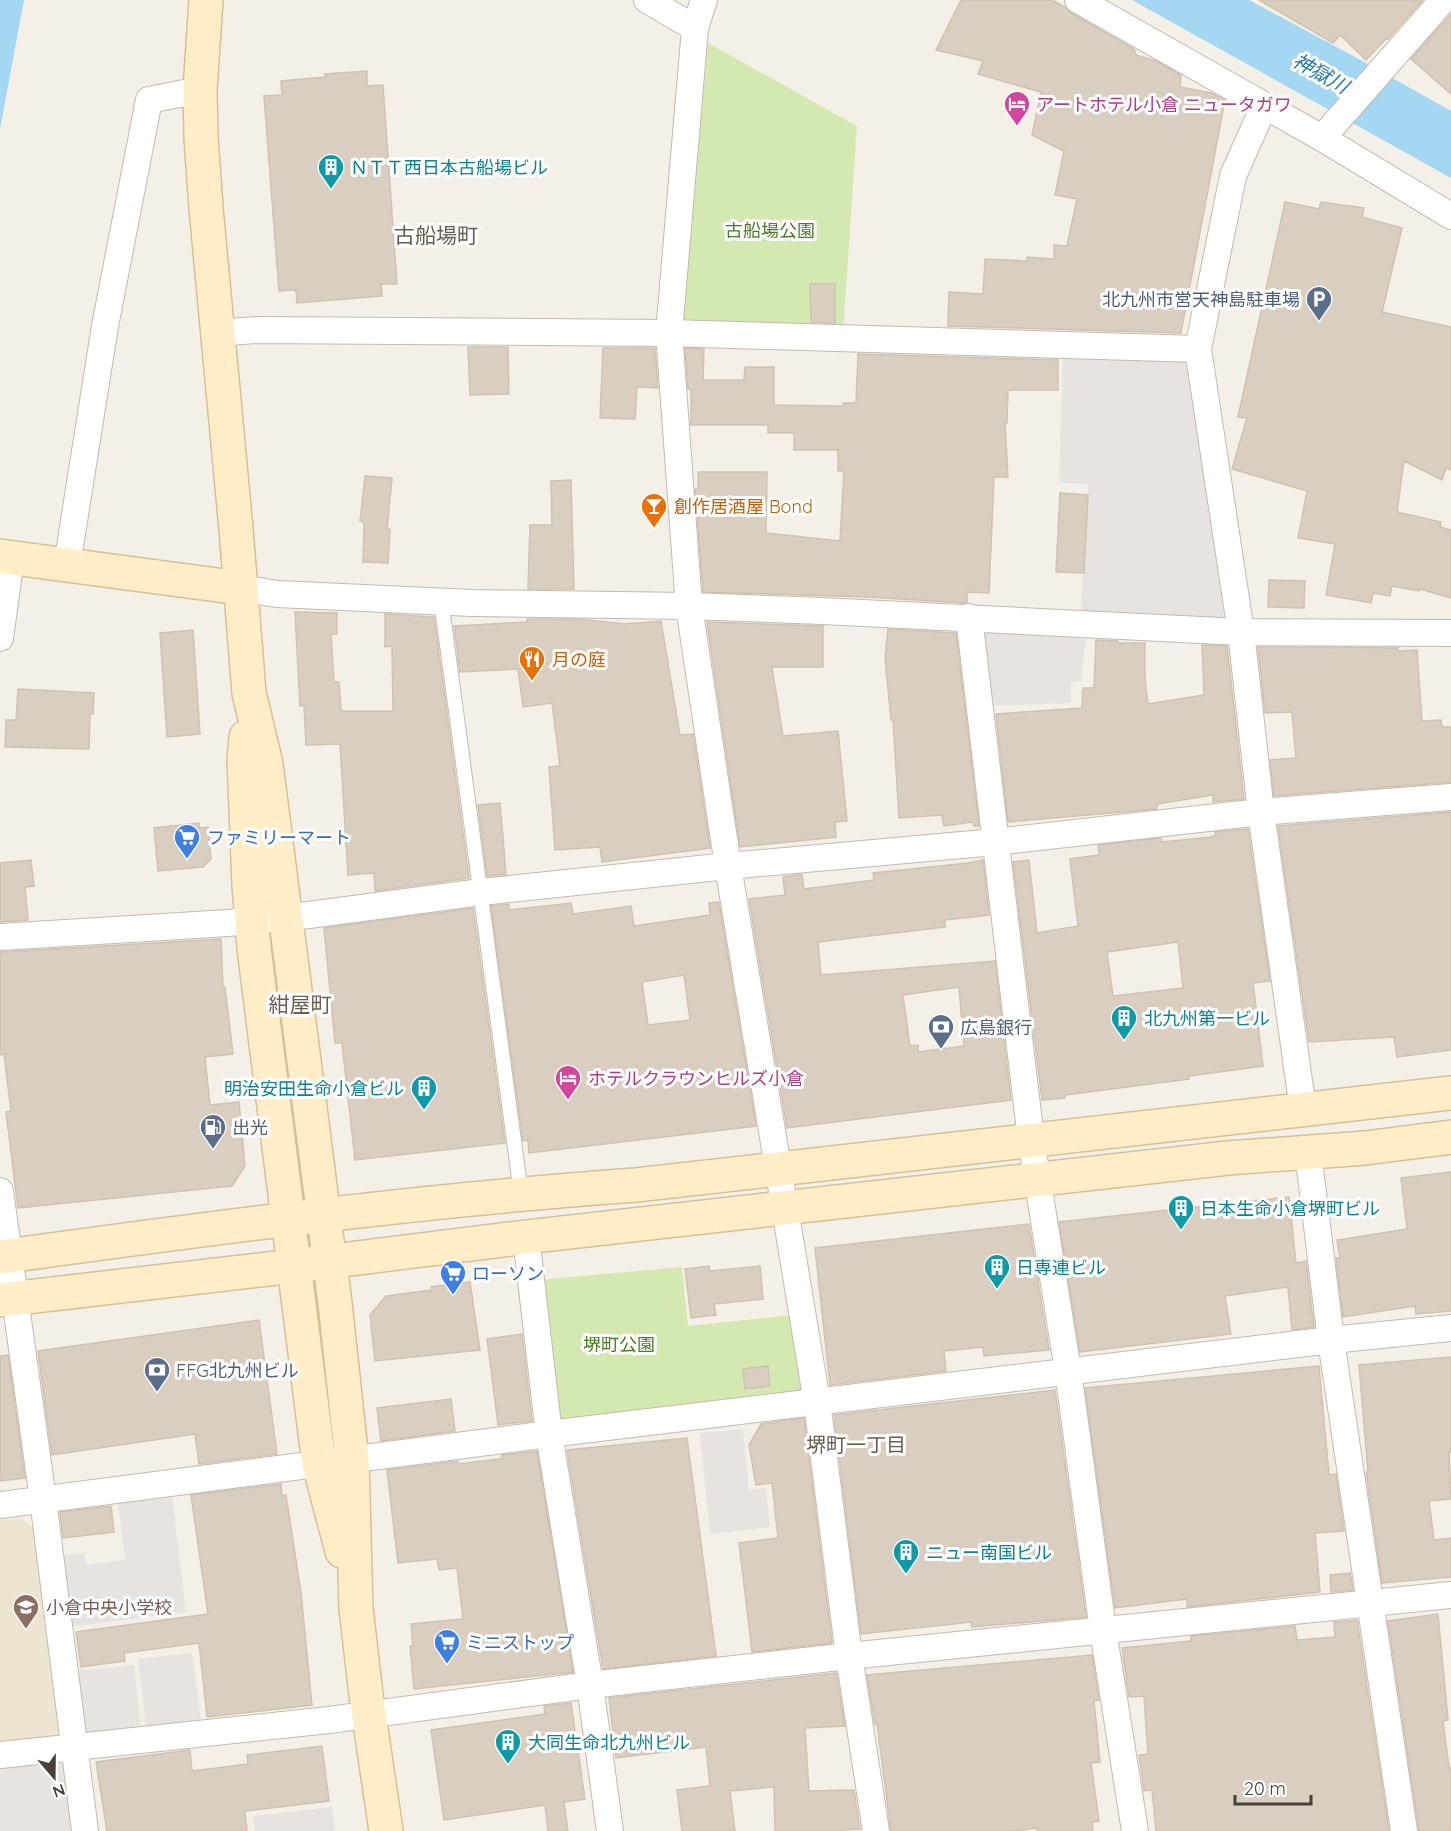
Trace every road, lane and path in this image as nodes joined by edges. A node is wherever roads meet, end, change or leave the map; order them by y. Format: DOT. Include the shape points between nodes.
graph roads {
  1 [pos="206,0"];
  2 [pos="646,0"];
  3 [pos="704,0"];
  4 [pos="1078,0"];
  5 [pos="1443,0"];
  6 [pos="695,28"];
  7 [pos="200,90"];
  8 [pos="1264,106"];
  9 [pos="1322,138"];
  10 [pos="1451,216"];
  11 [pos="216,333"];
  12 [pos="669,333"];
  13 [pos="1198,349"];
  14 [pos="5,557"];
  15 [pos="67,565"];
  16 [pos="240,588"];
  17 [pos="441,600"];
  18 [pos="689,606"];
  19 [pos="969,618"];
  20 [pos="1241,632"];
  21 [pos="1451,633"];
  22 [pos="0,638"];
  23 [pos="249,693"];
  24 [pos="1451,797"];
  25 [pos="1261,812"];
  26 [pos="995,842"];
  27 [pos="729,866"];
  28 [pos="481,892"];
  29 [pos="285,916"];
  30 [pos="251,920"];
  31 [pos="0,937"];
  32 [pos="1451,1093"];
  33 [pos="1303,1109"];
  34 [pos="1451,1137"];
  35 [pos="1031,1139"];
  36 [pos="1308,1152"];
  37 [pos="778,1169"];
  38 [pos="1037,1180"];
  39 [pos="0,1191"];
  40 [pos="520,1193"];
  41 [pos="785,1209"];
  42 [pos="323,1215"];
  43 [pos="288,1219"];
  44 [pos="526,1237"];
  45 [pos="4,1256"];
  46 [pos="329,1261"];
  47 [pos="294,1266"];
  48 [pos="7,1299"];
  49 [pos="1451,1328"];
  50 [pos="1331,1340"];
  51 [pos="1068,1371"];
  52 [pos="817,1402"];
  53 [pos="549,1434"];
  54 [pos="352,1460"];
  55 [pos="319,1464"];
  56 [pos="43,1499"];
  57 [pos="0,1505"];
  58 [pos="1451,1595"];
  59 [pos="1370,1602"];
  60 [pos="356,1608"];
  61 [pos="1103,1630"];
  62 [pos="849,1656"];
  63 [pos="590,1685"];
  64 [pos="369,1715"];
  65 [pos="73,1746"];
  66 [pos="0,1755"];
  67 [pos="85,1831"];
  68 [pos="386,1831"];
  69 [pos="610,1831"];
  70 [pos="876,1831"];
  71 [pos="1135,1831"];
  72 [pos="1404,1831"];
  1 -- 7 [label="street"];
  2 -- 6 [label="street"];
  3 -- 6 [label="street"];
  4 -- 8 [label="street"];
  5 -- 9 [label="street"];
  6 -- 12 [label="street"];
  7 -- 11 [label="street"];
  7 -- 15 [label="street" via="149,100 105,326"];
  8 -- 9 [label="street"];
  8 -- 13 [label="street" via="1233,176"];
  9 -- 10 [label="street"];
  11 -- 12 [label="street"];
  11 -- 16 [label="street"];
  12 -- 13 [label="street"];
  12 -- 18 [label="street"];
  13 -- 20 [label="street"];
  14 -- 15 [label="street"];
  14 -- 22 [label="street"];
  15 -- 16 [label="street"];
  16 -- 17 [label="street" via="277,594"];
  16 -- 23 [label="street"];
  17 -- 18 [label="street"];
  17 -- 28 [label="lane"];
  18 -- 19 [label="street"];
  18 -- 27 [label="street"];
  19 -- 20 [label="street"];
  19 -- 26 [label="street"];
  20 -- 21 [label="street"];
  20 -- 25 [label="street"];
  23 -- 29 [label="street" via="266,764"];
  23 -- 30 [label="street" via="244,760"];
  24 -- 25 [label="street"];
  25 -- 26 [label="street"];
  25 -- 33 [label="street"];
  26 -- 27 [label="street"];
  26 -- 35 [label="street"];
  27 -- 28 [label="street"];
  27 -- 37 [label="street"];
  28 -- 29 [label="street"];
  28 -- 40 [label="lane"];
  29 -- 30 [label="street"];
  29 -- 42 [label="street"];
  30 -- 31 [label="street"];
  30 -- 43 [label="street"];
  32 -- 33 [label="street"];
  33 -- 35 [label="street"];
  34 -- 36 [label="street"];
  35 -- 37 [label="street"];
  35 -- 38 [label="street"];
  36 -- 38 [label="street"];
  36 -- 50 [label="street"];
  37 -- 40 [label="street"];
  37 -- 41 [label="street"];
  38 -- 41 [label="street"];
  38 -- 51 [label="street"];
  39 -- 45 [label="street"];
  40 -- 42 [label="street"];
  41 -- 44 [label="street"];
  41 -- 52 [label="street"];
  42 -- 43 [label="street"];
  42 -- 46 [label="street"];
  43 -- 45 [label="street"];
  43 -- 47 [label="street"];
  44 -- 46 [label="street"];
  44 -- 53 [label="street"];
  45 -- 48 [label="street"];
  46 -- 47 [label="street"];
  46 -- 54 [label="street"];
  47 -- 48 [label="street"];
  47 -- 55 [label="street"];
  48 -- 56 [label="street"];
  49 -- 50 [label="street"];
  50 -- 51 [label="street"];
  50 -- 59 [label="street"];
  51 -- 52 [label="street"];
  51 -- 61 [label="street"];
  52 -- 53 [label="street"];
  52 -- 62 [label="street"];
  53 -- 54 [label="street"];
  53 -- 63 [label="street"];
  54 -- 55 [label="street"];
  54 -- 60 [label="street"];
  55 -- 56 [label="street"];
  55 -- 60 [label="street"];
  56 -- 57 [label="street"];
  56 -- 65 [label="street"];
  58 -- 59 [label="street"];
  59 -- 61 [label="street"];
  59 -- 72 [label="street"];
  60 -- 64 [label="street"];
  61 -- 62 [label="street"];
  61 -- 71 [label="street"];
  62 -- 63 [label="street"];
  62 -- 70 [label="street"];
  63 -- 64 [label="street"];
  63 -- 69 [label="street"];
  64 -- 65 [label="street"];
  64 -- 68 [label="street"];
  65 -- 66 [label="street"];
  65 -- 67 [label="street"];
}
